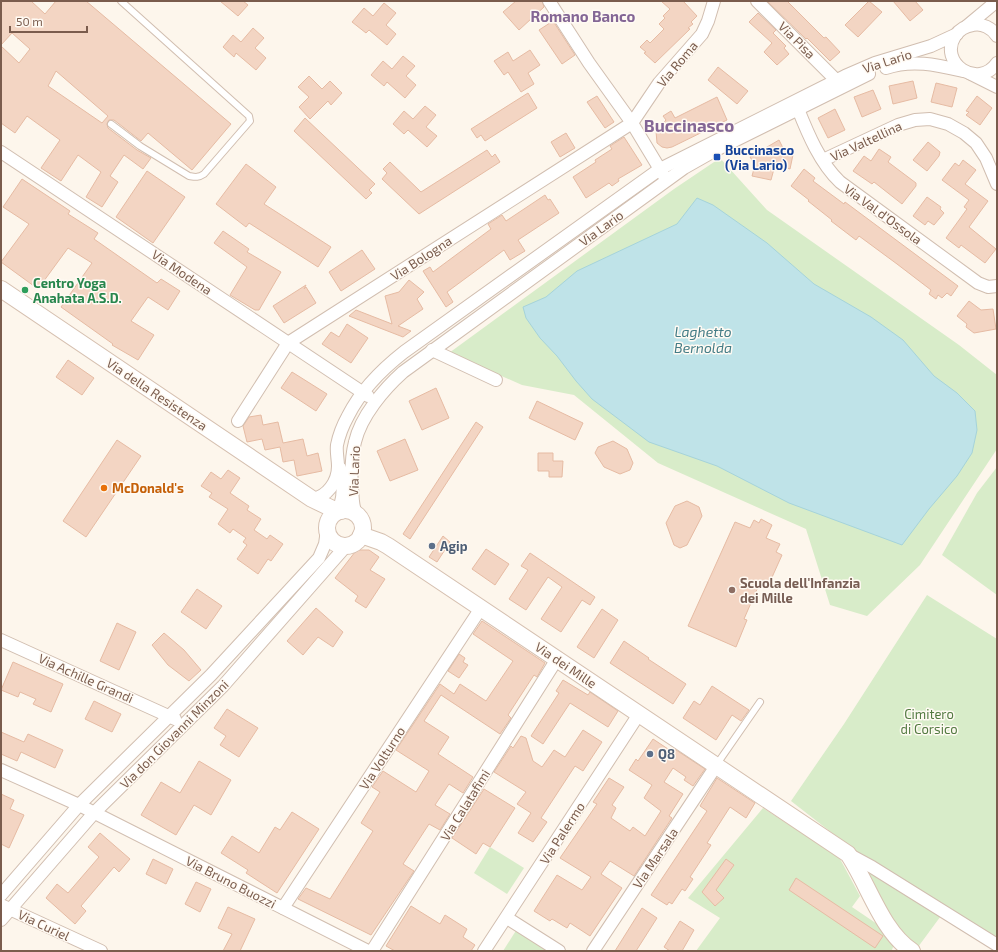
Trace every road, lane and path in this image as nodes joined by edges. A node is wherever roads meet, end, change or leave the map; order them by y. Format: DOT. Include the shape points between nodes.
graph roads {
  1 [pos="121,1"];
  2 [pos="549,1"];
  3 [pos="714,1"];
  4 [pos="757,1"];
  5 [pos="997,1"];
  6 [pos="961,30"];
  7 [pos="997,36"];
  8 [pos="997,63"];
  9 [pos="965,72"];
  10 [pos="836,80"];
  11 [pos="997,87"];
  12 [pos="798,109"];
  13 [pos="632,123"];
  14 [pos="111,124"];
  15 [pos="1,152"];
  16 [pos="823,160"];
  17 [pos="660,169"];
  18 [pos="667,180"];
  19 [pos="997,184"];
  20 [pos="997,286"];
  21 [pos="1,289"];
  22 [pos="288,343"];
  23 [pos="432,350"];
  24 [pos="496,380"];
  25 [pos="363,392"];
  26 [pos="376,402"];
  27 [pos="238,421"];
  28 [pos="338,459"];
  29 [pos="312,499"];
  30 [pos="338,512"];
  31 [pos="357,515"];
  32 [pos="327,530"];
  33 [pos="361,535"];
  34 [pos="346,546"];
  35 [pos="481,608"];
  36 [pos="1,640"];
  37 [pos="557,659"];
  38 [pos="760,702"];
  39 [pos="639,714"];
  40 [pos="170,716"];
  41 [pos="183,724"];
  42 [pos="716,766"];
  43 [pos="1,770"];
  44 [pos="79,805"];
  45 [pos="94,813"];
  46 [pos="848,854"];
  47 [pos="1,895"];
  48 [pos="5,907"];
  49 [pos="284,908"];
  50 [pos="507,918"];
  51 [pos="1,920"];
  52 [pos="997,944"];
  53 [pos="101,951"];
  54 [pos="368,951"];
  55 [pos="372,951"];
  56 [pos="484,951"];
  57 [pos="559,951"];
  58 [pos="593,951"];
  59 [pos="912,951"];
  1 -- 14 [label="lane" via="249,116 250,121 199,177 189,176"];
  2 -- 13 [label="street"];
  3 -- 13 [label="street, Via Roma" via="702,34 659,83"];
  4 -- 10 [label="street, Via Pisa"];
  5 -- 6 [label="street"];
  6 -- 7 [label="street" via="974,24 982,25 990,28"];
  6 -- 9 [label="street" via="952,44 952,56 954,62"];
  6 -- 10 [label="street, Via Lario" via="931,46 875,63"];
  8 -- 9 [label="street" via="985,72"];
  9 -- 11 [label="street"];
  9 -- 12 [label="street, Via Lario" via="925,64 890,66"];
  10 -- 17 [label="street, Via Lario"];
  12 -- 16 [label="street, Via Val d'Ossola"];
  12 -- 18 [label="street, Via Lario" via="709,154"];
  13 -- 17 [label="street"];
  13 -- 22 [label="street, Via Bologna"];
  15 -- 22 [label="street, Via Modena"];
  16 -- 19 [label="street, Via Valtellina" via="898,125 930,119 948,124 976,144 986,158"];
  16 -- 20 [label="street, Via Val d'Ossola" via="835,177 848,189 978,283 988,287"];
  17 -- 18 [label="street"];
  17 -- 25 [label="street, Via Lario" via="404,352 379,373"];
  18 -- 23 [label="street, Via Lario"];
  21 -- 29 [label="street, Via della Resistenza"];
  22 -- 25 [label="street, Via Modena"];
  22 -- 27 [label="street, Via Bologna"];
  23 -- 24 [label="street"];
  23 -- 26 [label="street, Via Lario" via="397,378"];
  25 -- 26 [label="street, Via Modena"];
  25 -- 28 [label="street, Via Lario" via="340,435"];
  26 -- 31 [label="street, Via Lario" via="361,426 354,448 351,478"];
  28 -- 29 [label="street, Via Lario" via="337,474 331,487 324,495"];
  28 -- 30 [label="street, Via Lario" via="342,488"];
  29 -- 30 [label="street, Via della Resistenza"];
  29 -- 32 [label="street, Via della Resistenza" via="325,520"];
  30 -- 31 [label="street" via="351,511"];
  30 -- 32 [label="street" via="328,522"];
  31 -- 33 [label="street" via="362,523"];
  32 -- 34 [label="street" via="328,537 333,543"];
  32 -- 40 [label="street, Via don Giovanni Minzoni" via="326,544 319,558"];
  33 -- 34 [label="street" via="354,544"];
  33 -- 35 [label="street, Via dei Mille" via="384,544"];
  34 -- 41 [label="street, Via don Giovanni Minzoni" via="223,686"];
  35 -- 37 [label="street, Via dei Mille"];
  35 -- 49 [label="street, Via Volturno"];
  36 -- 40 [label="street, Via Achille Grandi"];
  37 -- 39 [label="street, Via dei Mille"];
  37 -- 55 [label="street, Via Calatafimi"];
  38 -- 42 [label="lane"];
  39 -- 42 [label="street, Via dei Mille"];
  39 -- 50 [label="street, Via Palermo"];
  40 -- 41 [label="street, Via Achille Grandi"];
  40 -- 44 [label="street, Via don Giovanni Minzoni"];
  41 -- 45 [label="street, Via don Giovanni Minzoni"];
  42 -- 46 [label="street, Via dei Mille"];
  42 -- 58 [label="street, Via Marsala"];
  43 -- 44 [label="street, Via Bruno Buozzi"];
  44 -- 45 [label="street, Via Bruno Buozzi"];
  44 -- 47 [label="street, Via don Giovanni Minzoni"];
  45 -- 48 [label="street, Via don Giovanni Minzoni"];
  45 -- 49 [label="street, Via Bruno Buozzi"];
  46 -- 52 [label="street"];
  46 -- 59 [label="street" via="884,919 900,941"];
  48 -- 51 [label="street, Via don Giovanni Minzoni"];
  48 -- 53 [label="street, Via Curiel"];
  49 -- 54 [label="street, Via Bruno Buozzi"];
  50 -- 56 [label="street, Via Palermo"];
  50 -- 57 [label="street"];
}
